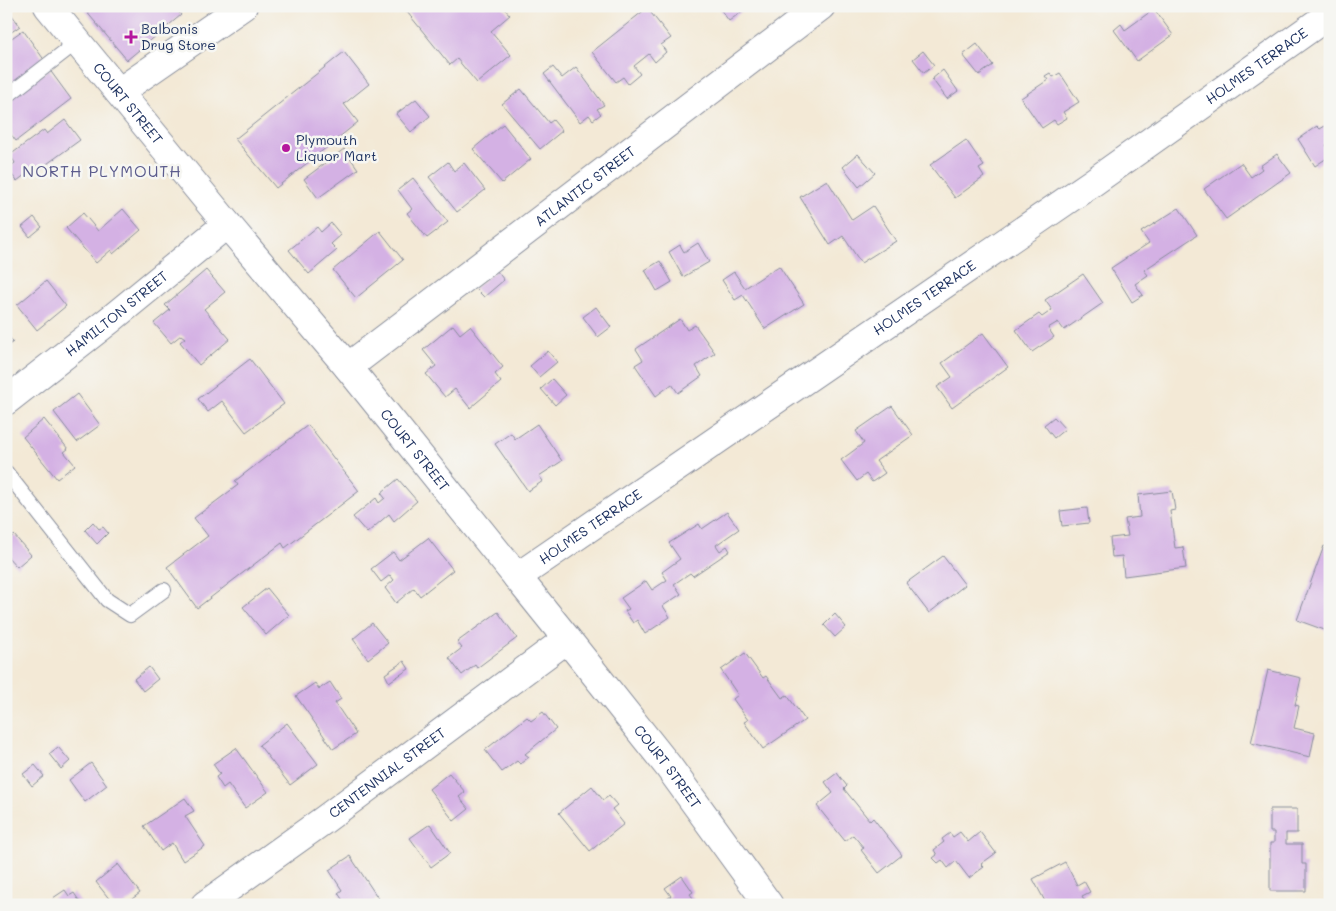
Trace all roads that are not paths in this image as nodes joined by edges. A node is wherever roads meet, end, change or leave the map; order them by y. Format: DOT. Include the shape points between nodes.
graph roads {
  1 [pos="48,6"];
  2 [pos="242,6"];
  3 [pos="820,6"];
  4 [pos="1330,14"];
  5 [pos="77,42"];
  6 [pos="119,92"];
  7 [pos="6,97"];
  8 [pos="227,224"];
  9 [pos="348,367"];
  10 [pos="6,401"];
  11 [pos="6,472"];
  12 [pos="517,577"];
  13 [pos="164,590"];
  14 [pos="567,639"];
  15 [pos="766,904"];
  16 [pos="206,905"];
  1 -- 5 [label="street, COURT STREET"];
  2 -- 6 [label="street"];
  3 -- 9 [label="street, ATLANTIC STREET"];
  4 -- 12 [label="street, HOLMES TERRACE" via="1092,183"];
  5 -- 6 [label="street, COURT STREET"];
  5 -- 7 [label="lane"];
  6 -- 8 [label="street, COURT STREET"];
  8 -- 9 [label="street, COURT STREET"];
  8 -- 10 [label="street, HAMILTON STREET"];
  9 -- 12 [label="street, COURT STREET"];
  11 -- 13 [label="lane" via="107,600 130,615"];
  12 -- 14 [label="street, COURT STREET"];
  14 -- 15 [label="street, COURT STREET" via="668,766"];
  14 -- 16 [label="street, CENTENNIAL STREET"];
}
